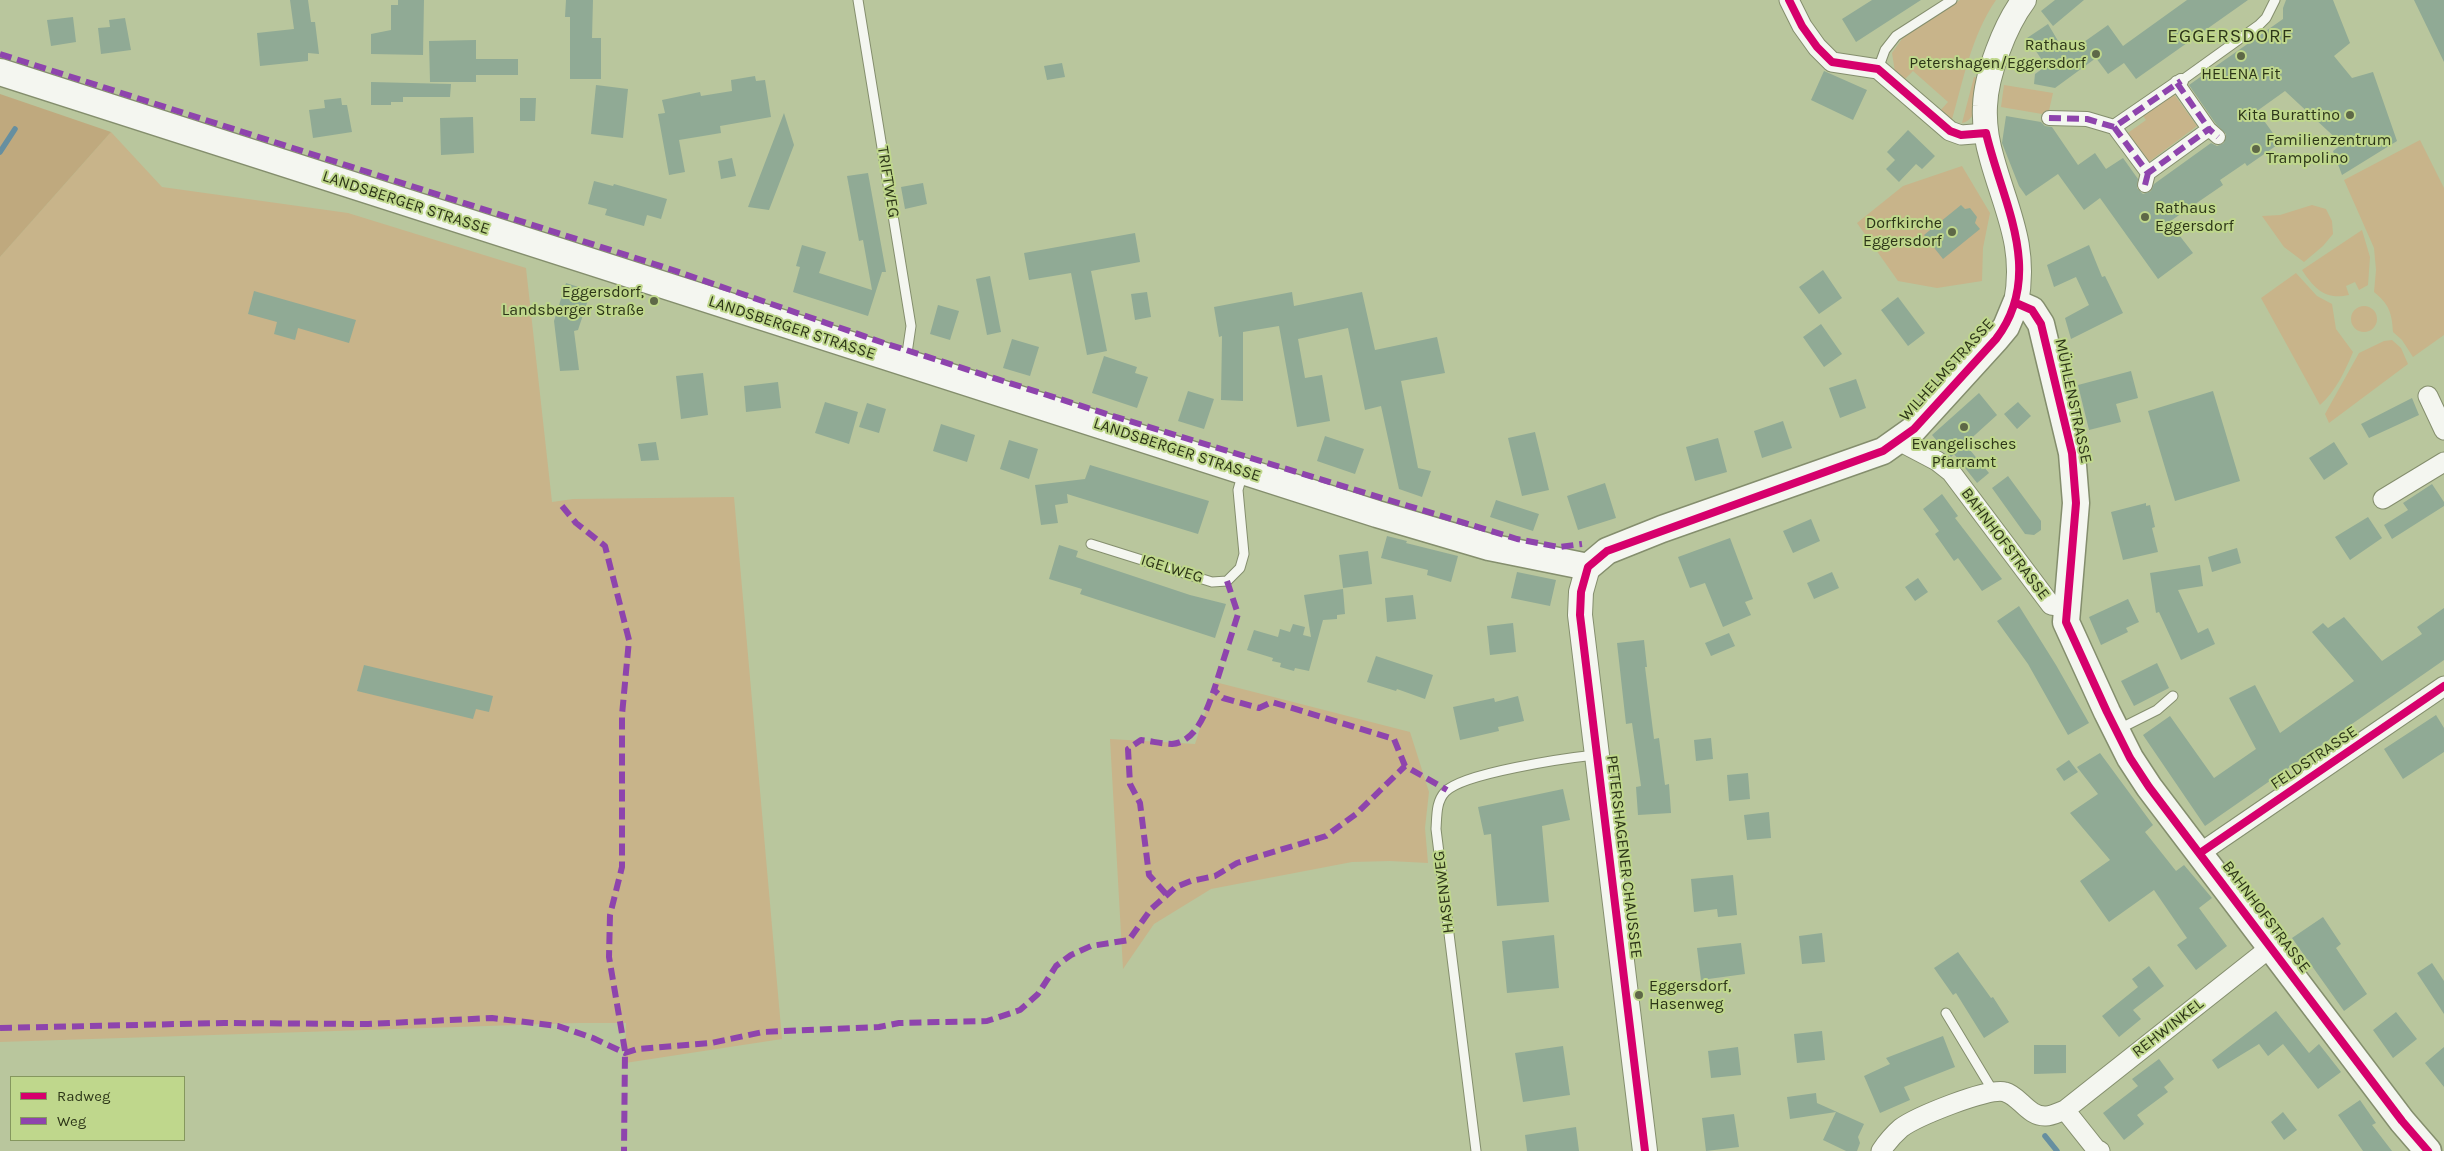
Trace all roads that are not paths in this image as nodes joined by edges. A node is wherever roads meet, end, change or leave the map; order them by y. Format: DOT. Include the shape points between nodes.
graph roads {
  1 [pos="858,0"];
  2 [pos="1789,0"];
  3 [pos="1952,0"];
  4 [pos="2024,0"];
  5 [pos="2276,0"];
  6 [pos="1878,69"];
  7 [pos="0,72"];
  8 [pos="2179,82"];
  9 [pos="2049,118"];
  10 [pos="2114,126"];
  11 [pos="1986,133"];
  12 [pos="2016,303"];
  13 [pos="905,364"];
  14 [pos="2428,396"];
  15 [pos="2444,430"];
  16 [pos="1899,440"];
  17 [pos="2444,462"];
  18 [pos="1244,471"];
  19 [pos="2383,499"];
  20 [pos="1091,544"];
  21 [pos="1588,566"];
  22 [pos="2066,607"];
  23 [pos="2444,686"];
  24 [pos="2173,696"];
  25 [pos="2116,730"];
  26 [pos="1597,754"];
  27 [pos="2200,853"];
  28 [pos="2271,947"];
  29 [pos="1946,1014"];
  30 [pos="1993,1091"];
  31 [pos="2065,1110"];
  32 [pos="1476,1151"];
  33 [pos="1645,1151"];
  34 [pos="1881,1151"];
  35 [pos="2100,1151"];
  36 [pos="2428,1151"];
  1 -- 13 [label="lane, TRIFTWEG" via="911,326"];
  2 -- 6 [label="street" via="1802,26 1832,62"];
  3 -- 6 [label="lane" via="1896,36 1885,50"];
  4 -- 11 [label="street, WILHELMSTRASSE" via="2007,27 1998,51 1984,105"];
  5 -- 8 [label="lane" via="2259,25"];
  6 -- 11 [label="street" via="1945,129 1961,135"];
  7 -- 13 [label="main road, LANDSBERGER STRASSE"];
  8 -- 10 [label="street"];
  8 -- 10 [label="street" via="2213,133 2146,179"];
  9 -- 10 [label="street" via="2087,119"];
  11 -- 12 [label="street, WILHELMSTRASSE" via="2016,234 2020,268"];
  12 -- 16 [label="main road, WILHELMSTRASSE" via="2006,327 1996,339 1914,429"];
  12 -- 22 [label="main road, MÜHLENSTRASSE" via="2032,310 2041,324 2072,453 2076,503"];
  13 -- 18 [label="main road, LANDSBERGER STRASSE"];
  14 -- 15 [label="street"];
  16 -- 21 [label="main road, WILHELMSTRASSE" via="1883,451 1607,550"];
  16 -- 22 [label="street, BAHNHOFSTRASSE" via="1951,472 2051,605"];
  17 -- 19 [label="street"];
  18 -- 20 [label="lane, IGELWEG" via="1238,490 1244,554 1240,568 1227,581 1212,582"];
  18 -- 21 [label="main road, LANDSBERGER STRASSE" via="1489,547"];
  21 -- 26 [label="street, PETERSHAGENER CHAUSSEE" via="1581,592 1580,615"];
  22 -- 25 [label="main road, BAHNHOFSTRASSE" via="2066,622 2075,645"];
  23 -- 27 [label="street, FELDSTRASSE"];
  24 -- 25 [label="lane" via="2157,710"];
  25 -- 27 [label="main road, BAHNHOFSTRASSE" via="2149,787"];
  26 -- 32 [label="lane, HASENWEG" via="1468,779 1446,790 1438,801 1436,829"];
  26 -- 33 [label="street, PETERSHAGENER CHAUSSEE"];
  27 -- 28 [label="main road, BAHNHOFSTRASSE"];
  28 -- 31 [label="street, REHWINKEL"];
  28 -- 36 [label="main road, BAHNHOFSTRASSE"];
  29 -- 30 [label="lane"];
  30 -- 31 [label="street, REHWINKEL" via="2005,1092 2028,1111 2046,1116"];
  30 -- 34 [label="street" via="1946,1106 1902,1127"];
  31 -- 35 [label="street"];
}
